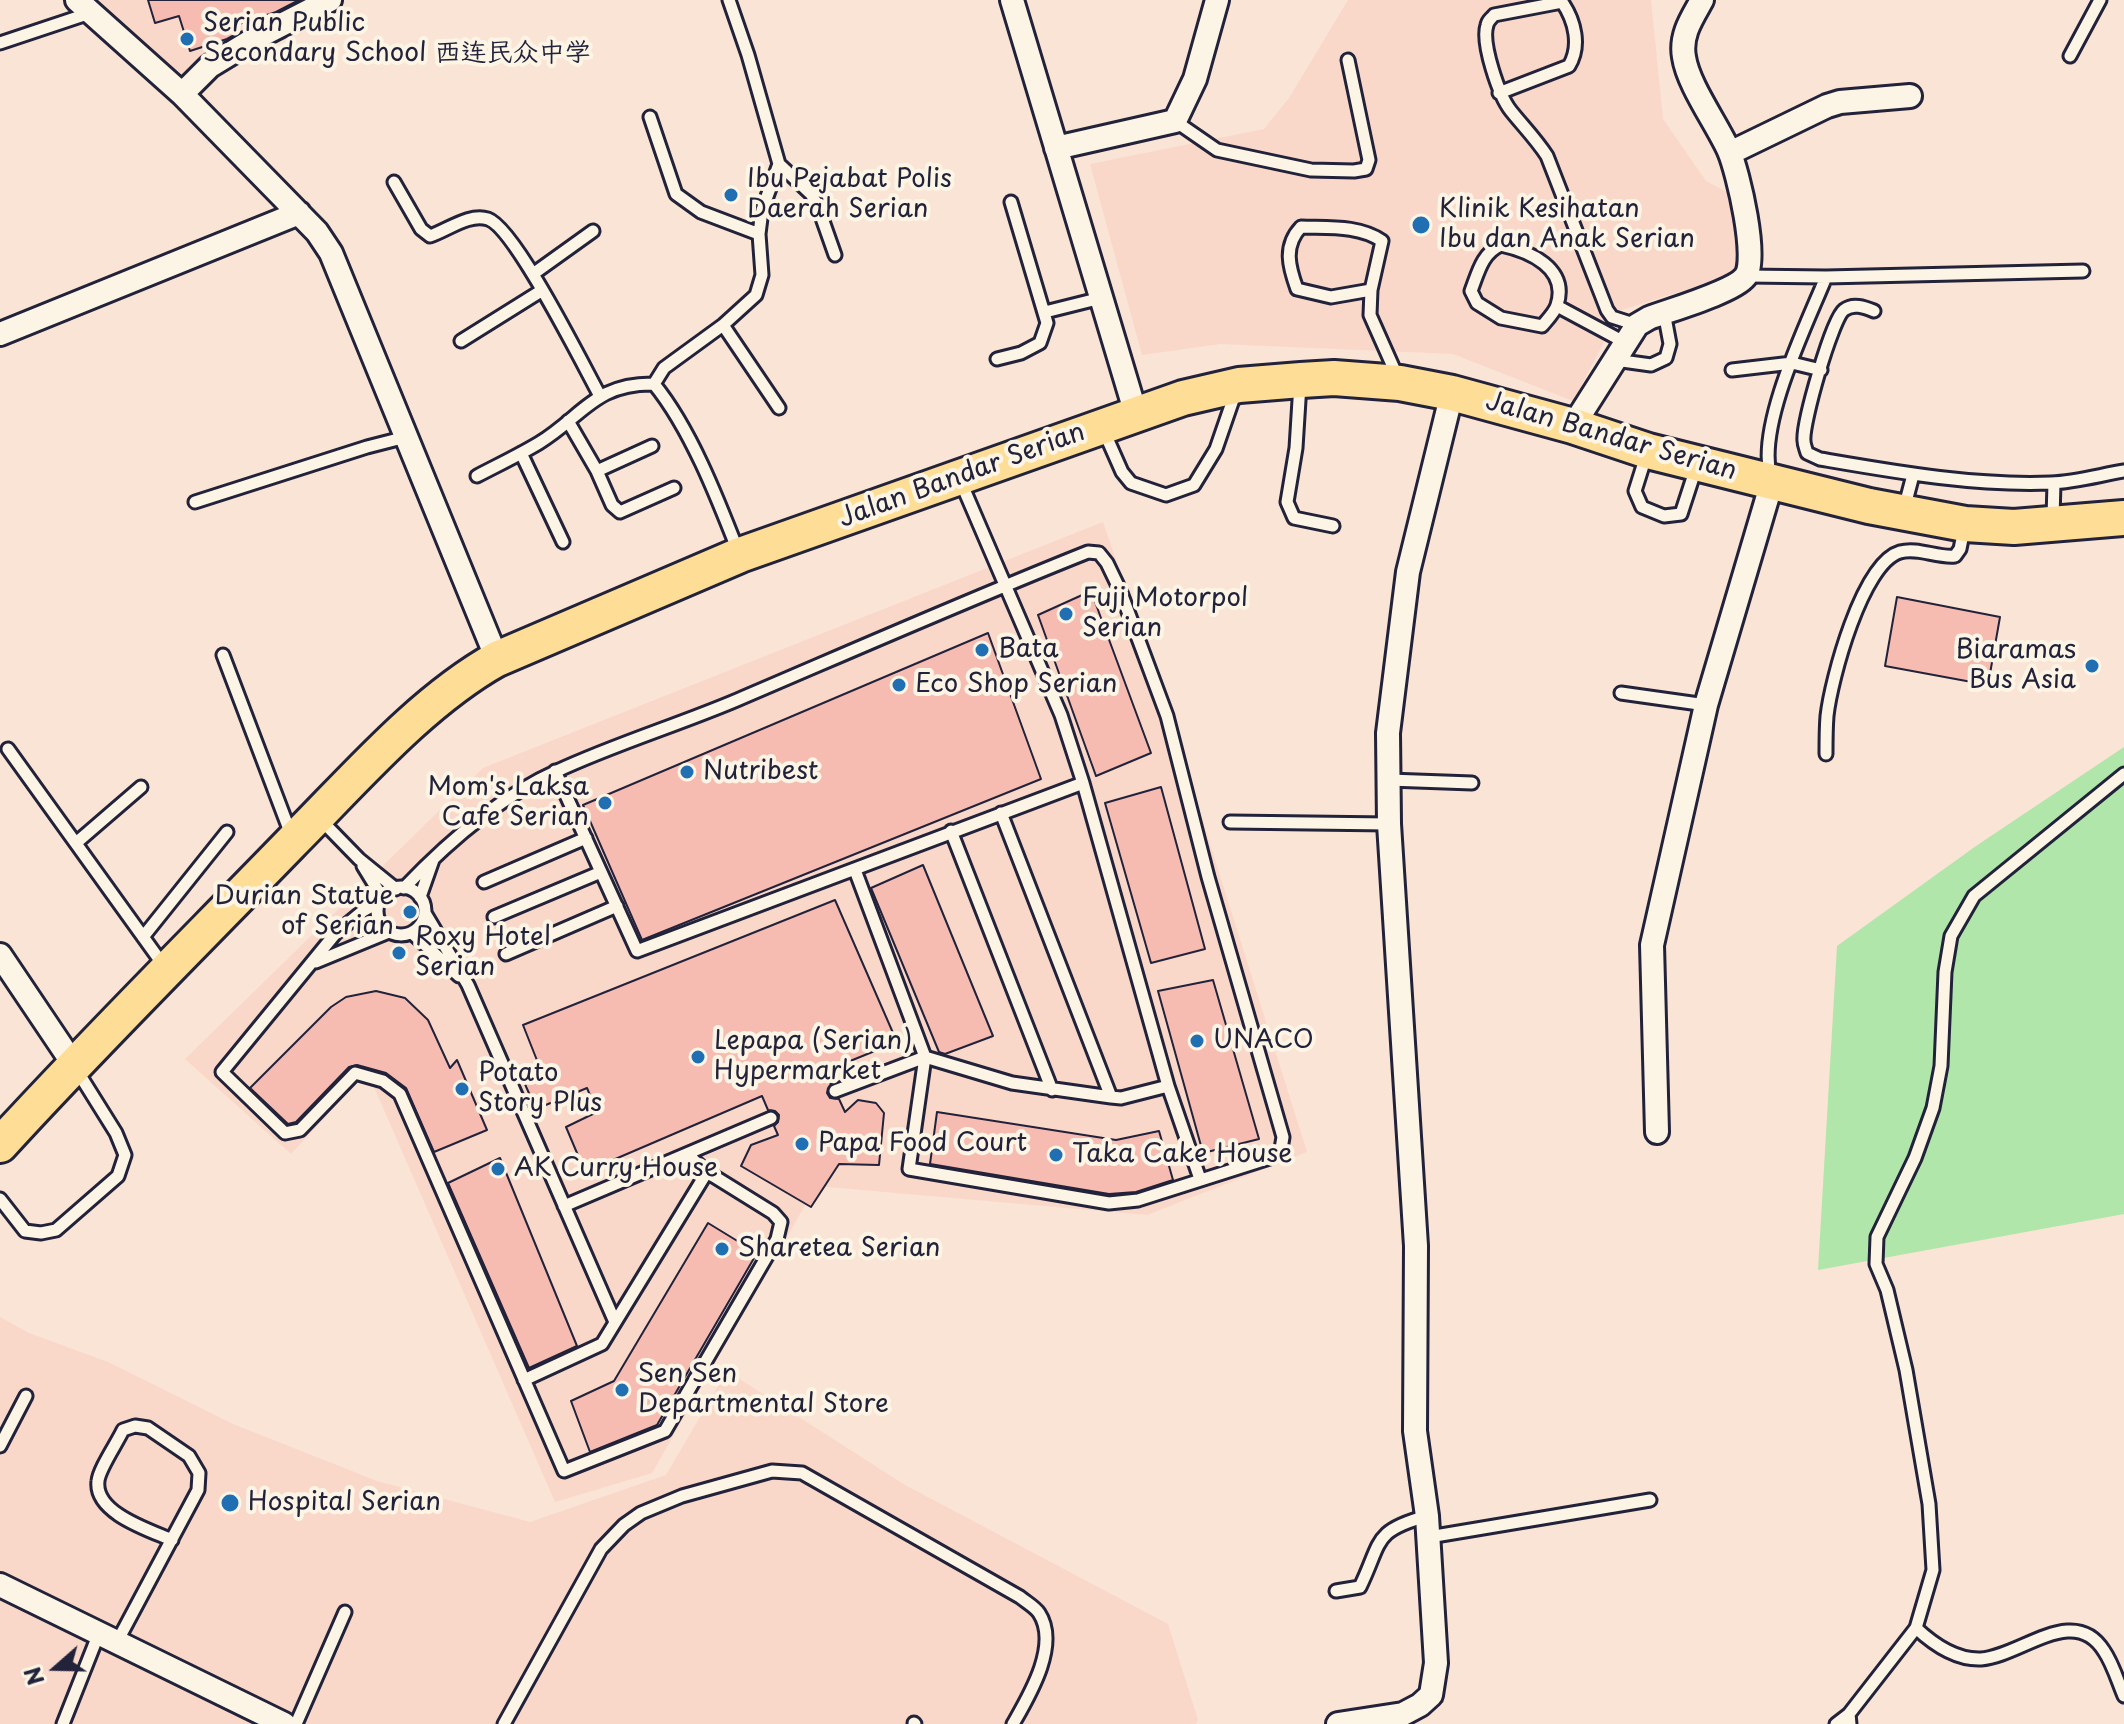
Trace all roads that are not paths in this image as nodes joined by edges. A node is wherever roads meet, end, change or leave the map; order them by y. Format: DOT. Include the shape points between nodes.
graph roads {
  1 [pos="330,0"];
  2 [pos="729,0"];
  3 [pos="1012,0"];
  4 [pos="1217,0"];
  5 [pos="1702,0"];
  6 [pos="2100,0"];
  7 [pos="84,6"];
  8 [pos="0,43"];
  9 [pos="2070,56"];
  10 [pos="1348,60"];
  11 [pos="1499,93"];
  12 [pos="182,94"];
  13 [pos="1910,96"];
  14 [pos="650,117"];
  15 [pos="1175,121"];
  16 [pos="1056,148"];
  17 [pos="1730,153"];
  18 [pos="779,164"];
  19 [pos="394,182"];
  20 [pos="1011,202"];
  21 [pos="299,213"];
  22 [pos="593,231"];
  23 [pos="759,234"];
  24 [pos="835,255"];
  25 [pos="2083,271"];
  26 [pos="533,274"];
  27 [pos="1747,276"];
  28 [pos="1826,277"];
  29 [pos="1371,290"];
  30 [pos="541,291"];
  31 [pos="1101,298"];
  32 [pos="1557,306"];
  33 [pos="1874,311"];
  34 [pos="1045,312"];
  35 [pos="1664,312"];
  36 [pos="723,325"];
  37 [pos="0,334"];
  38 [pos="461,341"];
  39 [pos="1626,343"];
  40 [pos="997,359"];
  41 [pos="1792,363"];
  42 [pos="1732,370"];
  43 [pos="1821,370"];
  44 [pos="1301,380"];
  45 [pos="1400,383"];
  46 [pos="654,384"];
  47 [pos="1239,385"];
  48 [pos="1452,393"];
  49 [pos="600,396"];
  50 [pos="779,408"];
  51 [pos="1136,414"];
  52 [pos="568,421"];
  53 [pos="1101,425"];
  54 [pos="1573,426"];
  55 [pos="406,437"];
  56 [pos="652,446"];
  57 [pos="1648,451"];
  58 [pos="521,453"];
  59 [pos="1697,464"];
  60 [pos="597,471"];
  61 [pos="2124,471"];
  62 [pos="1913,475"];
  63 [pos="477,476"];
  64 [pos="959,477"];
  65 [pos="1772,482"];
  66 [pos="2054,483"];
  67 [pos="674,488"];
  68 [pos="195,502"];
  69 [pos="1903,512"];
  70 [pos="2124,518"];
  71 [pos="1965,524"];
  72 [pos="2053,524"];
  73 [pos="1333,526"];
  74 [pos="563,542"];
  75 [pos="740,555"];
  76 [pos="1006,585"];
  77 [pos="223,655"];
  78 [pos="497,659"];
  79 [pos="1621,693"];
  80 [pos="1706,705"];
  81 [pos="8,749"];
  82 [pos="1826,754"];
  83 [pos="555,771"];
  84 [pos="2124,774"];
  85 [pos="1389,780"];
  86 [pos="1083,783"];
  87 [pos="1472,783"];
  88 [pos="141,787"];
  89 [pos="1001,813"];
  90 [pos="317,816"];
  91 [pos="1230,822"];
  92 [pos="1389,824"];
  93 [pos="951,831"];
  94 [pos="227,832"];
  95 [pos="586,838"];
  96 [pos="294,841"];
  97 [pos="76,843"];
  98 [pos="435,856"];
  99 [pos="359,859"];
  100 [pos="855,870"];
  101 [pos="601,872"];
  102 [pos="484,882"];
  103 [pos="400,888"];
  104 [pos="420,897"];
  105 [pos="381,900"];
  106 [pos="617,906"];
  107 [pos="425,913"];
  108 [pos="494,917"];
  109 [pos="389,932"];
  110 [pos="412,933"];
  111 [pos="143,937"];
  112 [pos="506,954"];
  113 [pos="0,955"];
  114 [pos="312,964"];
  115 [pos="167,969"];
  116 [pos="468,985"];
  117 [pos="925,1057"];
  118 [pos="74,1065"];
  119 [pos="1168,1086"];
  120 [pos="1052,1090"];
  121 [pos="835,1091"];
  122 [pos="1111,1097"];
  123 [pos="771,1118"];
  124 [pos="1657,1132"];
  125 [pos="0,1145"];
  126 [pos="687,1154"];
  127 [pos="707,1172"];
  128 [pos="1200,1179"];
  129 [pos="0,1199"];
  130 [pos="564,1206"];
  131 [pos="615,1322"];
  132 [pos="524,1380"];
  133 [pos="26,1396"];
  134 [pos="0,1446"];
  135 [pos="1650,1500"];
  136 [pos="1428,1527"];
  137 [pos="172,1540"];
  138 [pos="0,1585"];
  139 [pos="1336,1591"];
  140 [pos="345,1612"];
  141 [pos="1916,1628"];
  142 [pos="108,1638"];
  143 [pos="2124,1696"];
  144 [pos="1850,1719"];
  145 [pos="63,1724"];
  146 [pos="284,1724"];
  147 [pos="296,1724"];
  148 [pos="504,1724"];
  149 [pos="1013,1724"];
  150 [pos="1338,1724"];
  151 [pos="1836,1724"];
  1 -- 12 [label="street" via="210,66"];
  2 -- 18 [label="lane"];
  3 -- 16 [label="street"];
  4 -- 15 [label="street" via="1195,79"];
  5 -- 17 [label="street" via="1685,30 1684,58"];
  6 -- 9 [label="lane"];
  7 -- 8 [label="lane"];
  7 -- 12 [label="street"];
  10 -- 15 [label="lane" via="1369,160 1366,169 1311,170 1217,150"];
  11 -- 11 [label="lane" via="1485,36 1487,22 1494,15 1562,2 1577,46 1569,66"];
  11 -- 39 [label="lane" via="1547,156 1607,310"];
  12 -- 21 [label="street"];
  13 -- 17 [label="street" via="1827,106"];
  14 -- 23 [label="lane" via="676,194 701,212"];
  15 -- 16 [label="street"];
  16 -- 31 [label="street"];
  17 -- 27 [label="street" via="1746,219"];
  18 -- 23 [label="lane"];
  18 -- 24 [label="lane" via="811,194"];
  19 -- 26 [label="lane" via="430,236 462,222 488,219 500,226"];
  20 -- 34 [label="lane"];
  21 -- 37 [label="street"];
  21 -- 55 [label="street" via="331,253"];
  22 -- 26 [label="lane"];
  23 -- 36 [label="lane" via="760,287"];
  25 -- 28 [label="lane"];
  26 -- 30 [label="lane"];
  27 -- 28 [label="lane"];
  27 -- 35 [label="street" via="1735,286"];
  28 -- 41 [label="lane"];
  29 -- 29 [label="lane" via="1382,241 1371,233 1301,227 1292,236 1288,263 1297,289 1331,297"];
  29 -- 45 [label="lane" via="1370,315"];
  30 -- 38 [label="lane"];
  30 -- 49 [label="lane"];
  31 -- 34 [label="lane"];
  31 -- 51 [label="street"];
  32 -- 32 [label="lane" via="1542,326 1534,326 1501,318 1477,303 1471,291 1485,256 1501,245 1545,262 1558,284"];
  32 -- 39 [label="lane"];
  33 -- 43 [label="lane" via="1842,311"];
  34 -- 40 [label="lane" via="1040,343"];
  35 -- 39 [label="street"];
  35 -- 39 [label="lane" via="1670,344 1666,358 1651,365"];
  36 -- 46 [label="lane" via="664,368"];
  36 -- 50 [label="lane"];
  39 -- 54 [label="street"];
  41 -- 42 [label="lane"];
  41 -- 43 [label="lane"];
  41 -- 65 [label="lane" via="1768,446"];
  43 -- 62 [label="lane" via="1805,426 1807,453"];
  44 -- 45 [label="main road, Jalan Bandar Serian"];
  44 -- 47 [label="main road, Jalan Bandar Serian"];
  44 -- 73 [label="lane" via="1287,502 1294,518"];
  45 -- 48 [label="main road, Jalan Bandar Serian"];
  46 -- 49 [label="lane" via="617,387"];
  46 -- 75 [label="lane" via="719,503"];
  47 -- 51 [label="main road, Jalan Bandar Serian"];
  47 -- 53 [label="lane" via="1216,449 1194,485 1166,495 1131,483"];
  48 -- 54 [label="main road, Jalan Bandar Serian"];
  48 -- 85 [label="street" via="1408,572 1388,733"];
  49 -- 52 [label="lane"];
  51 -- 53 [label="main road, Jalan Bandar Serian"];
  52 -- 58 [label="lane"];
  52 -- 60 [label="lane"];
  53 -- 64 [label="main road, Jalan Bandar Serian"];
  54 -- 57 [label="main road, Jalan Bandar Serian"];
  55 -- 68 [label="lane"];
  55 -- 78 [label="street"];
  56 -- 60 [label="lane"];
  57 -- 59 [label="main road, Jalan Bandar Serian"];
  57 -- 59 [label="lane" via="1635,491 1642,507 1664,516 1681,514"];
  58 -- 63 [label="lane"];
  58 -- 74 [label="lane"];
  59 -- 65 [label="main road, Jalan Bandar Serian"];
  60 -- 67 [label="lane" via="620,512"];
  61 -- 66 [label="lane"];
  62 -- 66 [label="lane"];
  62 -- 69 [label="lane"];
  64 -- 75 [label="main road, Jalan Bandar Serian"];
  64 -- 76 [label="lane"];
  65 -- 69 [label="main road, Jalan Bandar Serian"];
  65 -- 80 [label="street"];
  66 -- 72 [label="lane"];
  69 -- 71 [label="main road, Jalan Bandar Serian"];
  70 -- 72 [label="main road, Jalan Bandar Serian"];
  71 -- 72 [label="main road, Jalan Bandar Serian"];
  71 -- 82 [label="lane" via="1955,556 1902,551 1880,565 1866,588 1839,659 1827,716"];
  75 -- 78 [label="main road, Jalan Bandar Serian"];
  76 -- 83 [label="lane"];
  76 -- 86 [label="lane" via="1061,715"];
  76 -- 128 [label="lane" via="1088,552 1099,553 1120,590 1167,716 1283,1137 1273,1157"];
  77 -- 96 [label="lane"];
  78 -- 90 [label="main road, Jalan Bandar Serian" via="430,706"];
  79 -- 80 [label="lane"];
  80 -- 124 [label="street" via="1652,945"];
  81 -- 97 [label="lane"];
  83 -- 95 [label="lane"];
  83 -- 98 [label="lane" via="496,806"];
  84 -- 141 [label="lane" via="1974,896 1951,936 1933,1108 1877,1237 1876,1264 1906,1370 1929,1504 1933,1570"];
  85 -- 87 [label="lane"];
  85 -- 92 [label="street"];
  86 -- 89 [label="lane"];
  86 -- 119 [label="lane"];
  88 -- 97 [label="lane"];
  89 -- 93 [label="lane"];
  89 -- 122 [label="lane"];
  90 -- 96 [label="main road, Jalan Bandar Serian"];
  90 -- 99 [label="lane"];
  91 -- 92 [label="lane"];
  92 -- 136 [label="street" via="1416,1246 1415,1431"];
  93 -- 100 [label="lane"];
  93 -- 120 [label="lane"];
  94 -- 111 [label="lane"];
  95 -- 101 [label="lane"];
  95 -- 102 [label="lane"];
  96 -- 115 [label="main road, Jalan Bandar Serian"];
  97 -- 111 [label="lane"];
  98 -- 103 [label="lane"];
  98 -- 104 [label="lane"];
  99 -- 103 [label="lane"];
  99 -- 105 [label="lane"];
  100 -- 106 [label="lane" via="637,951"];
  100 -- 117 [label="lane"];
  101 -- 106 [label="lane"];
  101 -- 108 [label="lane"];
  103 -- 104 [label="lane"];
  103 -- 105 [label="lane"];
  104 -- 107 [label="lane"];
  105 -- 109 [label="lane" via="379,919"];
  105 -- 114 [label="lane" via="335,934"];
  106 -- 112 [label="lane"];
  107 -- 110 [label="lane" via="422,925"];
  107 -- 116 [label="lane"];
  109 -- 110 [label="lane"];
  109 -- 114 [label="lane"];
  110 -- 116 [label="lane"];
  111 -- 115 [label="lane"];
  113 -- 118 [label="street"];
  114 -- 132 [label="lane" via="222,1072 285,1133 300,1130 355,1073 383,1081 400,1094"];
  115 -- 118 [label="main road, Jalan Bandar Serian"];
  116 -- 130 [label="lane"];
  117 -- 120 [label="lane"];
  117 -- 121 [label="lane"];
  117 -- 128 [label="lane" via="909,1169 1109,1203 1138,1200"];
  118 -- 125 [label="main road, Jalan Bandar Serian"];
  118 -- 129 [label="lane" via="125,1155 118,1176 56,1230 41,1233 25,1231"];
  119 -- 122 [label="lane"];
  119 -- 128 [label="lane"];
  120 -- 122 [label="lane"];
  123 -- 126 [label="lane"];
  126 -- 127 [label="lane"];
  126 -- 130 [label="lane"];
  127 -- 131 [label="lane"];
  127 -- 132 [label="lane" via="781,1222 777,1239 665,1431 564,1471"];
  130 -- 131 [label="lane"];
  131 -- 132 [label="lane" via="602,1344"];
  133 -- 134 [label="lane"];
  135 -- 136 [label="lane"];
  136 -- 139 [label="lane" via="1400,1523 1372,1552 1360,1587"];
  136 -- 150 [label="street" via="1436,1663 1431,1695 1403,1714"];
  137 -- 137 [label="lane" via="198,1490 199,1473 189,1456 148,1428 123,1430 98,1480 101,1498 113,1513"];
  137 -- 142 [label="lane"];
  138 -- 142 [label="street"];
  140 -- 147 [label="lane"];
  141 -- 143 [label="lane" via="1958,1655 1981,1659 2070,1629 2088,1635 2104,1650"];
  141 -- 144 [label="lane"];
  142 -- 145 [label="lane"];
  142 -- 146 [label="street"];
  144 -- 151 [label="lane"];
  148 -- 149 [label="lane" via="601,1549 624,1525 682,1496 772,1471 802,1473 1020,1597 1039,1613 1048,1638 1036,1685"];
}
